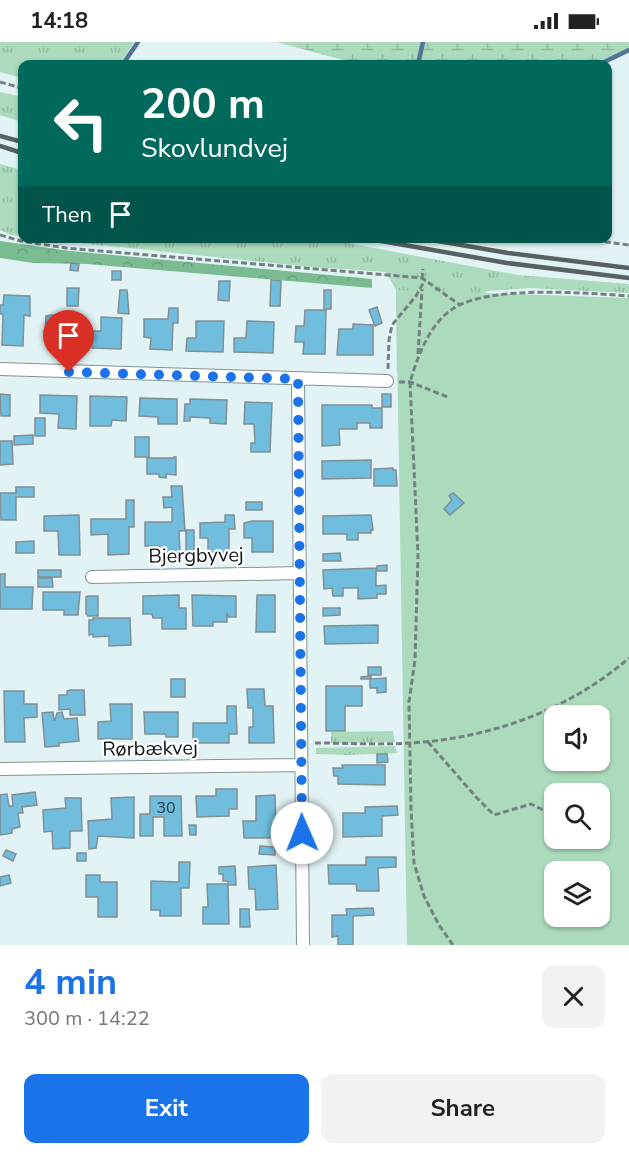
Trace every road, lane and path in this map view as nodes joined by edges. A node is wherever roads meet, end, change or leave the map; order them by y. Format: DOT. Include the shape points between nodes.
graph roads {
  1 [pos="0,82"];
  2 [pos="18,87"];
  3 [pos="0,234"];
  4 [pos="18,240"];
  5 [pos="34,243"];
  6 [pos="612,243"];
  7 [pos="629,245"];
  8 [pos="423,269"];
  9 [pos="423,279"];
  10 [pos="422,285"];
  11 [pos="629,296"];
  12 [pos="460,305"];
  13 [pos="418,356"];
  14 [pos="0,369"];
  15 [pos="298,379"];
  16 [pos="387,381"];
  17 [pos="410,382"];
  18 [pos="450,398"];
  19 [pos="300,573"];
  20 [pos="92,577"];
  21 [pos="629,658"];
  22 [pos="428,741"];
  23 [pos="301,743"];
  24 [pos="410,743"];
  25 [pos="301,765"];
  26 [pos="0,769"];
  27 [pos="544,809"];
  28 [pos="303,945"];
  29 [pos="453,945"];
  1 -- 2 [label="path"];
  3 -- 4 [label="path"];
  5 -- 9 [label="path"];
  6 -- 7 [label="path"];
  8 -- 9 [label="path"];
  9 -- 10 [label="path"];
  9 -- 12 [label="path"];
  10 -- 13 [label="path"];
  10 -- 16 [label="path" via="392,325"];
  11 -- 12 [label="path" via="530,292 484,297"];
  12 -- 13 [label="path" via="435,327"];
  13 -- 17 [label="path"];
  14 -- 15 [label="street"];
  15 -- 16 [label="street"];
  15 -- 19 [label="street"];
  17 -- 18 [label="path"];
  17 -- 24 [label="path" via="418,555"];
  19 -- 20 [label="street, Bjergbyvej"];
  19 -- 23 [label="street"];
  21 -- 22 [label="path" via="569,700 516,724"];
  22 -- 24 [label="path"];
  22 -- 27 [label="path" via="494,814 531,804"];
  23 -- 24 [label="path"];
  23 -- 25 [label="street"];
  24 -- 29 [label="path" via="414,863 424,896"];
  25 -- 26 [label="street, Rørbækvej"];
  25 -- 28 [label="street"];
}
